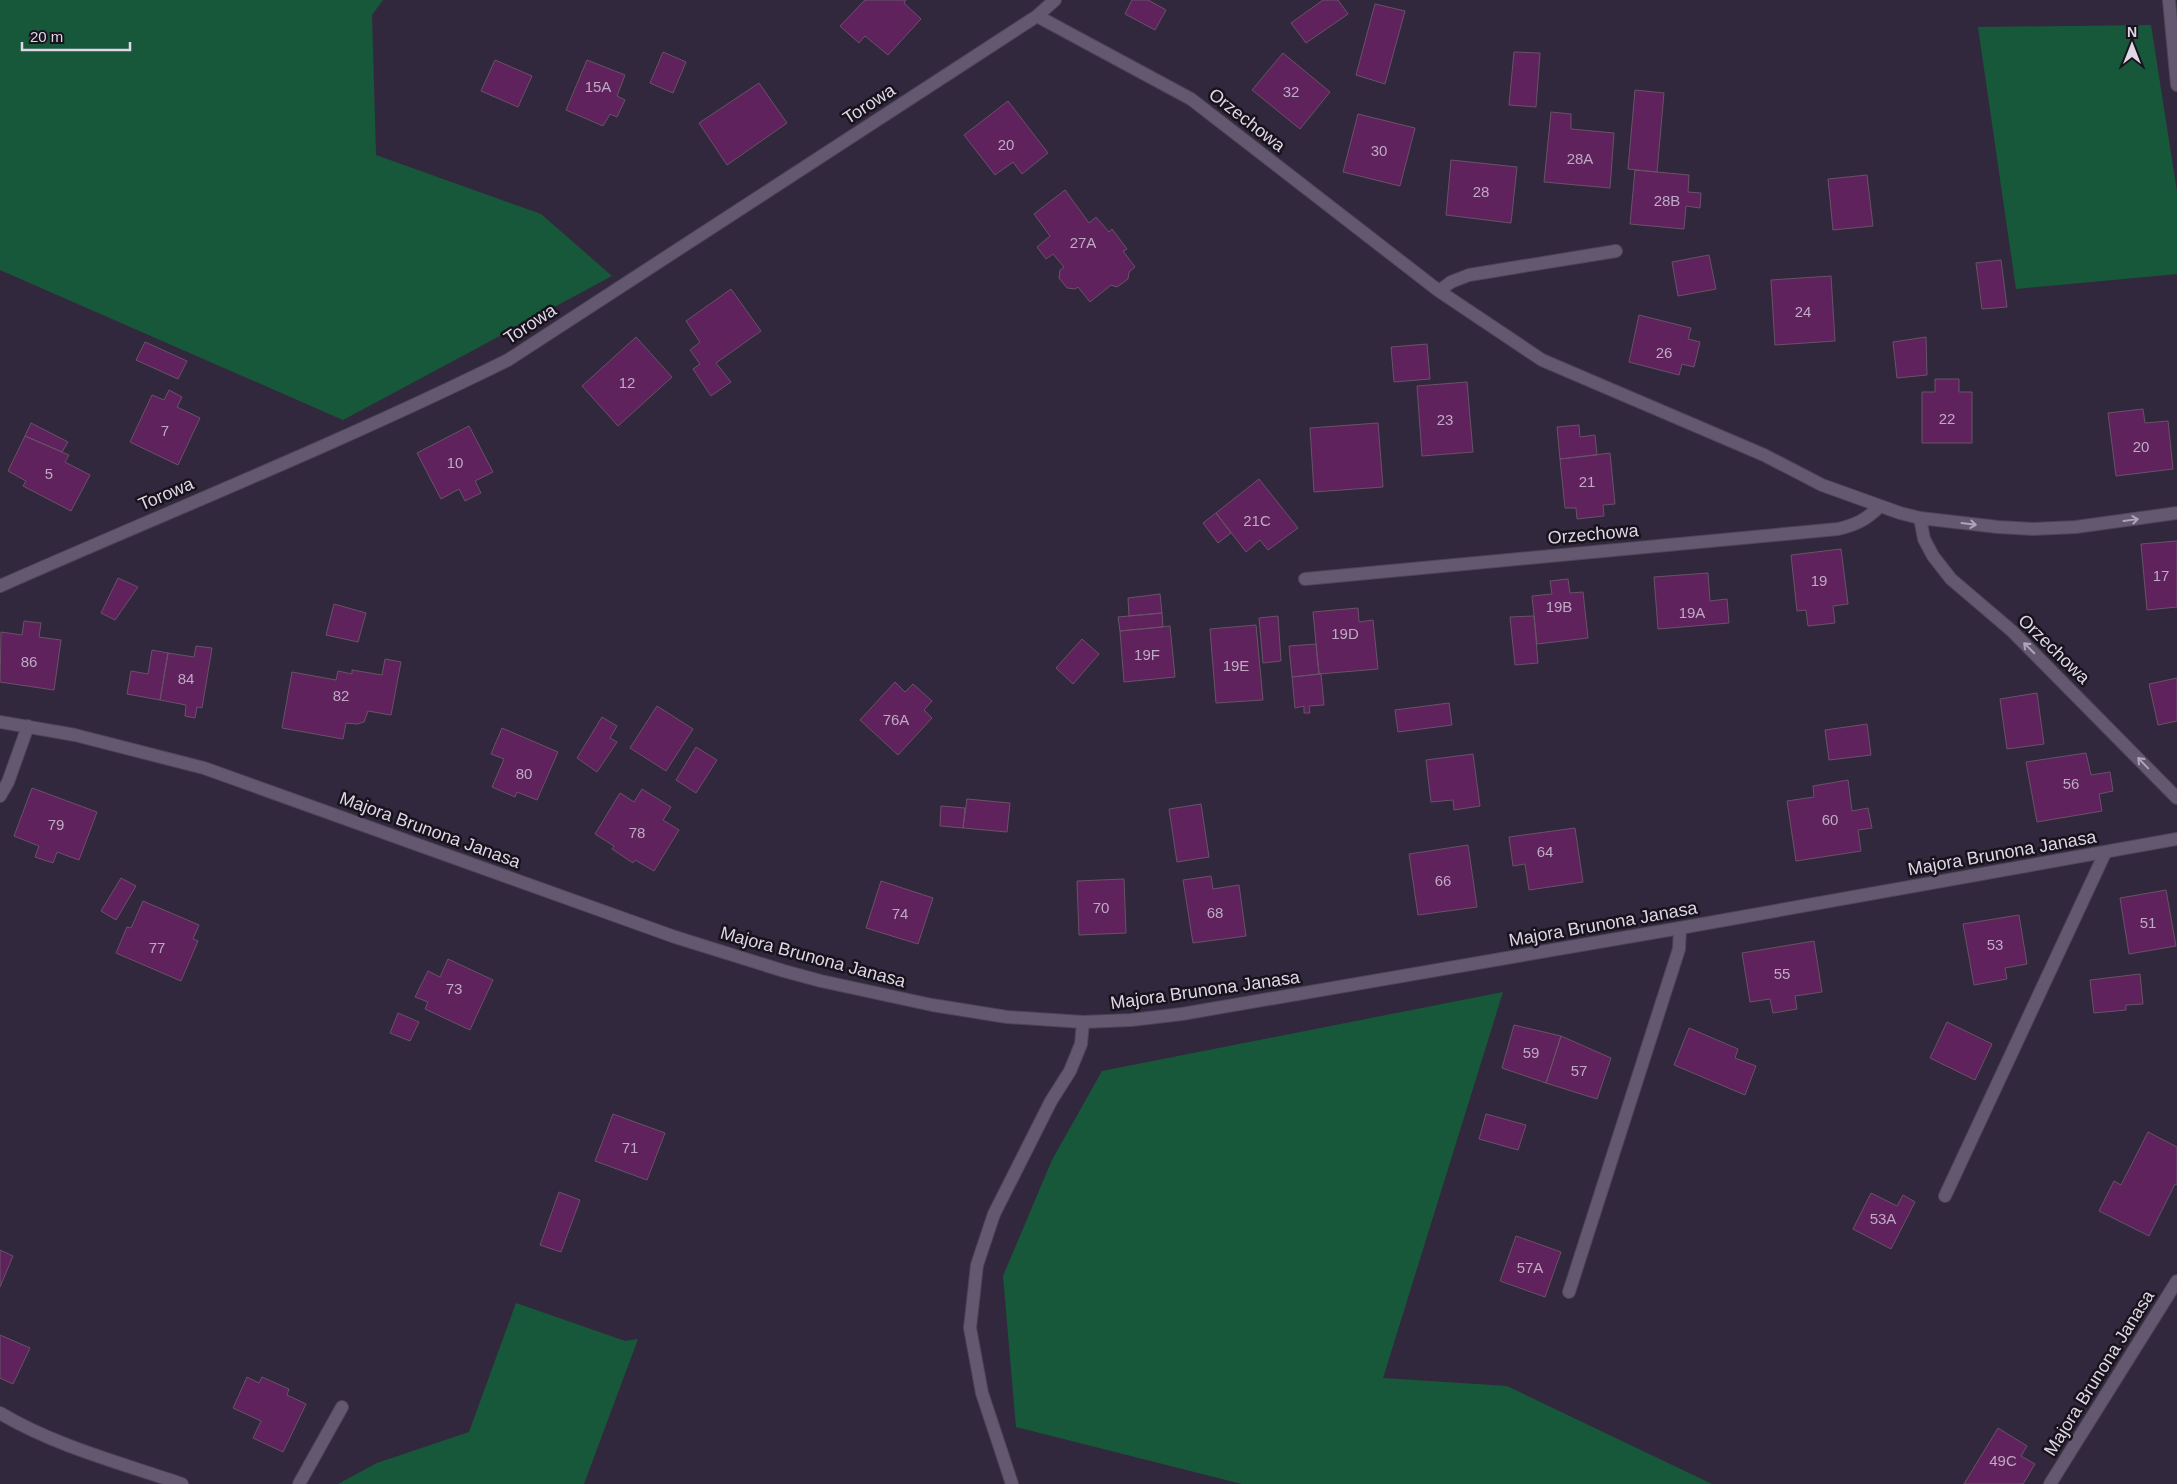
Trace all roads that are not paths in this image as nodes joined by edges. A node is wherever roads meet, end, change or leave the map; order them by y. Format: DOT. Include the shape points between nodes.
graph roads {
  1 [pos="1056,0"];
  2 [pos="2168,0"];
  3 [pos="1037,16"];
  4 [pos="2177,85"];
  5 [pos="1616,251"];
  6 [pos="1439,291"];
  7 [pos="1879,507"];
  8 [pos="2177,513"];
  9 [pos="1920,518"];
  10 [pos="1304,579"];
  11 [pos="0,586"];
  12 [pos="0,722"];
  13 [pos="28,726"];
  14 [pos="0,796"];
  15 [pos="2177,798"];
  16 [pos="2177,839"];
  17 [pos="2105,853"];
  18 [pos="1680,928"];
  19 [pos="1083,1022"];
  20 [pos="1945,1196"];
  21 [pos="2177,1281"];
  22 [pos="1569,1292"];
  23 [pos="342,1407"];
  24 [pos="0,1412"];
  25 [pos="182,1484"];
  26 [pos="299,1484"];
  27 [pos="1012,1484"];
  28 [pos="2050,1484"];
  1 -- 3 [label="street"];
  2 -- 4 [label="street"];
  3 -- 6 [label="street, Orzechowa" via="1191,99"];
  3 -- 11 [label="street, Torowa" via="508,360 292,460"];
  5 -- 6 [label="street" via="1468,275"];
  6 -- 7 [label="street, Orzechowa" via="1542,360 1764,455 1822,485"];
  7 -- 9 [label="street, Orzechowa"];
  7 -- 10 [label="street, Orzechowa" via="1862,521 1838,529"];
  9 -- 8 [label="street, Orzechowa, one-way" via="2033,529 2076,527"];
  15 -- 9 [label="street, Orzechowa, one-way" via="2012,631 1951,579 1924,539"];
  12 -- 13 [label="street, Majora Brunona Janasa"];
  13 -- 14 [label="street"];
  13 -- 19 [label="street, Majora Brunona Janasa" via="106,742 204,768 675,937 784,971 969,1012"];
  16 -- 17 [label="street, Majora Brunona Janasa"];
  17 -- 18 [label="street, Majora Brunona Janasa"];
  17 -- 20 [label="street"];
  18 -- 19 [label="street, Majora Brunona Janasa" via="1182,1014"];
  18 -- 22 [label="street" via="1680,949"];
  19 -- 27 [label="street" via="1081,1044 1070,1071 1051,1101 994,1214 977,1265 970,1328 982,1393"];
  21 -- 28 [label="street, Majora Brunona Janasa"];
  23 -- 26 [label="street"];
  24 -- 25 [label="street" via="55,1439"];
}
